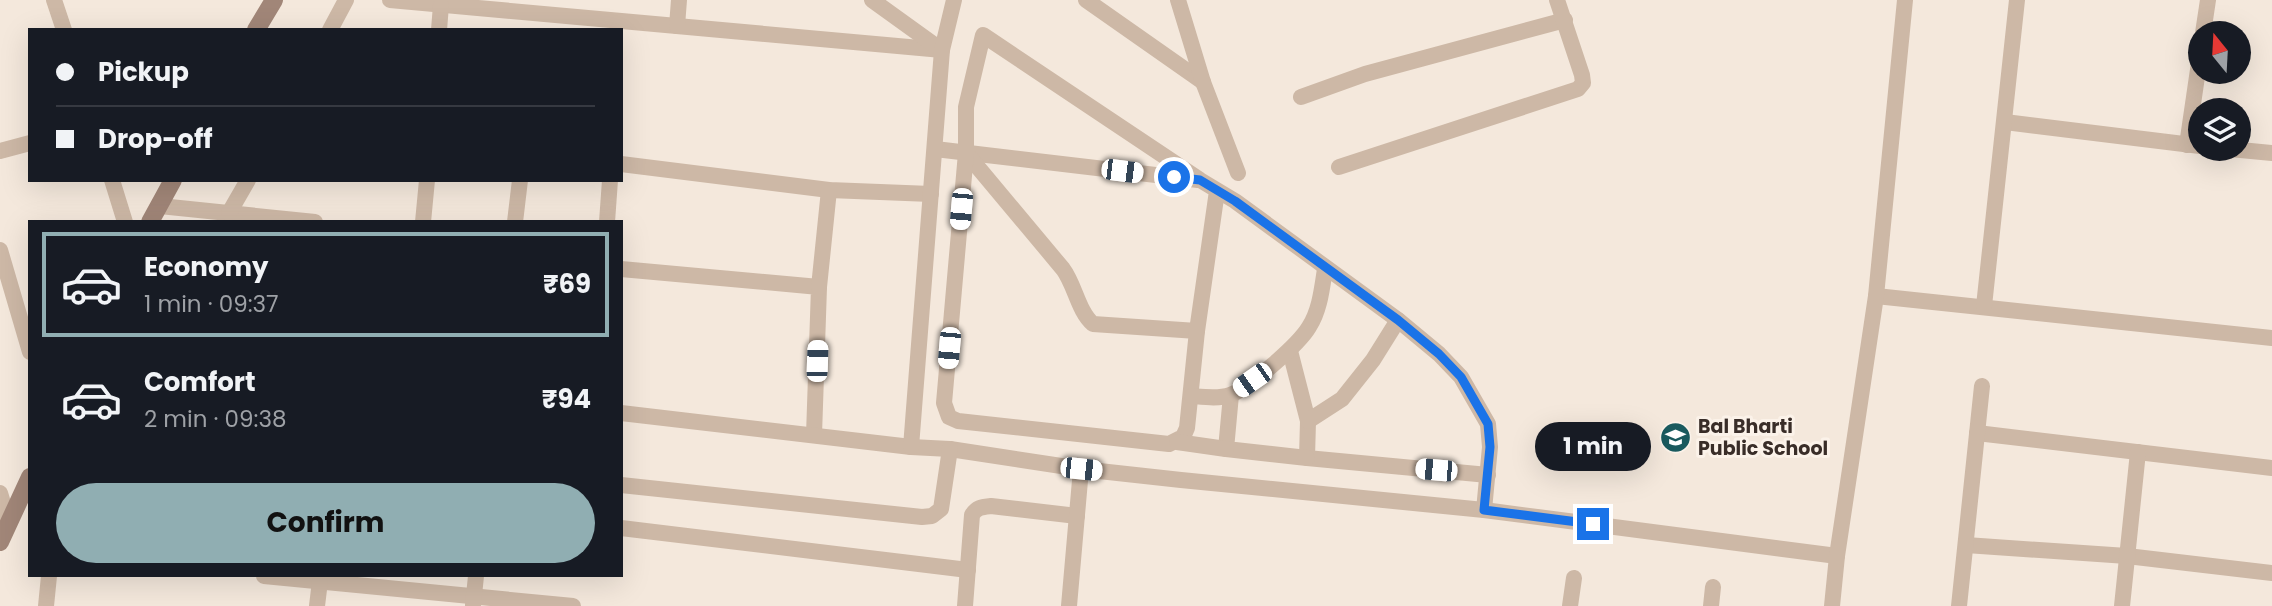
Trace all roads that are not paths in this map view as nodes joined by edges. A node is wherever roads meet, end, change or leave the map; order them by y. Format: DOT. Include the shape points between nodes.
graph roads {
  1 [pos="54,0"];
  2 [pos="274,0"];
  3 [pos="346,0"];
  4 [pos="390,0"];
  5 [pos="680,0"];
  6 [pos="872,0"];
  7 [pos="954,0"];
  8 [pos="1086,0"];
  9 [pos="1178,0"];
  10 [pos="1557,0"];
  11 [pos="1905,0"];
  12 [pos="2017,0"];
  13 [pos="2208,0"];
  14 [pos="441,5"];
  15 [pos="1565,20"];
  16 [pos="538,21"];
  17 [pos="2205,21"];
  18 [pos="621,25"];
  19 [pos="677,26"];
  20 [pos="63,28"];
  21 [pos="257,28"];
  22 [pos="331,28"];
  23 [pos="439,28"];
  24 [pos="942,50"];
  25 [pos="1203,82"];
  26 [pos="1301,97"];
  27 [pos="2006,122"];
  28 [pos="28,144"];
  29 [pos="2188,144"];
  30 [pos="934,149"];
  31 [pos="0,151"];
  32 [pos="2251,151"];
  33 [pos="966,153"];
  34 [pos="2272,153"];
  35 [pos="623,164"];
  36 [pos="1339,167"];
  37 [pos="1238,173"];
  38 [pos="1200,180"];
  39 [pos="112,182"];
  40 [pos="172,182"];
  41 [pos="247,182"];
  42 [pos="427,182"];
  43 [pos="520,182"];
  44 [pos="610,182"];
  45 [pos="829,190"];
  46 [pos="1217,191"];
  47 [pos="931,194"];
  48 [pos="160,206"];
  49 [pos="229,213"];
  50 [pos="124,220"];
  51 [pos="151,220"];
  52 [pos="297,220"];
  53 [pos="423,220"];
  54 [pos="515,220"];
  55 [pos="607,220"];
  56 [pos="0,250"];
  57 [pos="623,269"];
  58 [pos="1325,269"];
  59 [pos="3,272"];
  60 [pos="819,286"];
  61 [pos="1876,296"];
  62 [pos="1984,306"];
  63 [pos="1398,320"];
  64 [pos="1197,331"];
  65 [pos="2272,338"];
  66 [pos="28,346"];
  67 [pos="1290,351"];
  68 [pos="1982,386"];
  69 [pos="1231,395"];
  70 [pos="1192,396"];
  71 [pos="623,413"];
  72 [pos="1308,421"];
  73 [pos="1977,433"];
  74 [pos="814,435"];
  75 [pos="1177,442"];
  76 [pos="911,447"];
  77 [pos="950,449"];
  78 [pos="1226,449"];
  79 [pos="2138,452"];
  80 [pos="1307,458"];
  81 [pos="2272,468"];
  82 [pos="1081,469"];
  83 [pos="1488,475"];
  84 [pos="28,481"];
  85 [pos="623,485"];
  86 [pos="0,493"];
  87 [pos="1484,510"];
  88 [pos="1077,516"];
  89 [pos="9,523"];
  90 [pos="623,528"];
  91 [pos="0,542"];
  92 [pos="1966,545"];
  93 [pos="1837,556"];
  94 [pos="2127,556"];
  95 [pos="968,570"];
  96 [pos="2272,573"];
  97 [pos="49,577"];
  98 [pos="278,577"];
  99 [pos="476,577"];
  100 [pos="1574,578"];
  101 [pos="320,580"];
  102 [pos="1713,587"];
  103 [pos="473,601"];
  104 [pos="46,606"];
  105 [pos="317,606"];
  106 [pos="573,606"];
  107 [pos="965,606"];
  108 [pos="1069,606"];
  109 [pos="1570,606"];
  110 [pos="1711,606"];
  111 [pos="1832,606"];
  112 [pos="1959,606"];
  113 [pos="2122,606"];
  1 -- 20 [label="street"];
  2 -- 21 [label="street"];
  3 -- 22 [label="street"];
  4 -- 14 [label="street"];
  5 -- 19 [label="street"];
  6 -- 24 [label="street"];
  7 -- 24 [label="street"];
  8 -- 25 [label="street"];
  9 -- 25 [label="street"];
  10 -- 15 [label="street"];
  11 -- 61 [label="street"];
  12 -- 27 [label="street"];
  13 -- 17 [label="street"];
  14 -- 16 [label="street"];
  14 -- 23 [label="street"];
  15 -- 26 [label="street" via="1365,74"];
  15 -- 36 [label="street" via="1582,75 1578,89"];
  16 -- 18 [label="street"];
  18 -- 19 [label="street"];
  19 -- 24 [label="street"];
  24 -- 30 [label="street"];
  25 -- 37 [label="street"];
  27 -- 29 [label="street"];
  27 -- 62 [label="street"];
  28 -- 31 [label="street"];
  30 -- 33 [label="street"];
  30 -- 47 [label="street"];
  32 -- 34 [label="street"];
  33 -- 38 [label="street"];
  33 -- 38 [label="street" via="966,107 983,35"];
  33 -- 64 [label="street" via="1069,277 1093,324"];
  33 -- 75 [label="street" via="944,403 949,417"];
  35 -- 45 [label="street"];
  38 -- 46 [label="street"];
  39 -- 50 [label="street"];
  40 -- 48 [label="street"];
  41 -- 49 [label="street"];
  42 -- 53 [label="street"];
  43 -- 54 [label="street"];
  44 -- 55 [label="street"];
  45 -- 47 [label="street"];
  45 -- 60 [label="street"];
  46 -- 58 [label="street"];
  46 -- 64 [label="street"];
  47 -- 76 [label="street"];
  48 -- 49 [label="street"];
  48 -- 51 [label="street"];
  49 -- 52 [label="street"];
  56 -- 59 [label="street"];
  57 -- 60 [label="street"];
  58 -- 63 [label="street"];
  58 -- 67 [label="street" via="1310,327"];
  59 -- 66 [label="street"];
  60 -- 74 [label="street"];
  61 -- 62 [label="street"];
  61 -- 93 [label="street"];
  62 -- 65 [label="street"];
  63 -- 72 [label="street" via="1342,399"];
  63 -- 83 [label="street" via="1439,354 1478,402 1488,424"];
  64 -- 70 [label="street"];
  67 -- 69 [label="street"];
  67 -- 72 [label="street"];
  68 -- 73 [label="street"];
  69 -- 70 [label="street"];
  69 -- 78 [label="street"];
  70 -- 75 [label="street" via="1188,428"];
  71 -- 74 [label="street"];
  72 -- 80 [label="street"];
  73 -- 79 [label="street"];
  73 -- 92 [label="street"];
  74 -- 76 [label="street"];
  75 -- 78 [label="street"];
  76 -- 77 [label="street"];
  77 -- 82 [label="street"];
  77 -- 85 [label="street" via="940,509 932,516"];
  78 -- 80 [label="street"];
  79 -- 81 [label="street"];
  79 -- 94 [label="street"];
  80 -- 83 [label="street"];
  82 -- 87 [label="street"];
  82 -- 88 [label="street"];
  83 -- 87 [label="street"];
  84 -- 89 [label="street"];
  86 -- 89 [label="street"];
  87 -- 93 [label="street"];
  88 -- 95 [label="street" via="981,507 972,516"];
  88 -- 108 [label="street"];
  89 -- 91 [label="street"];
  90 -- 95 [label="street"];
  92 -- 94 [label="street"];
  92 -- 112 [label="street"];
  93 -- 111 [label="street"];
  94 -- 96 [label="street"];
  94 -- 113 [label="street"];
  95 -- 107 [label="street"];
  97 -- 104 [label="street"];
  98 -- 101 [label="street"];
  99 -- 103 [label="street"];
  100 -- 109 [label="street"];
  101 -- 103 [label="street"];
  101 -- 105 [label="street"];
  102 -- 110 [label="street"];
  103 -- 106 [label="street"];
}
